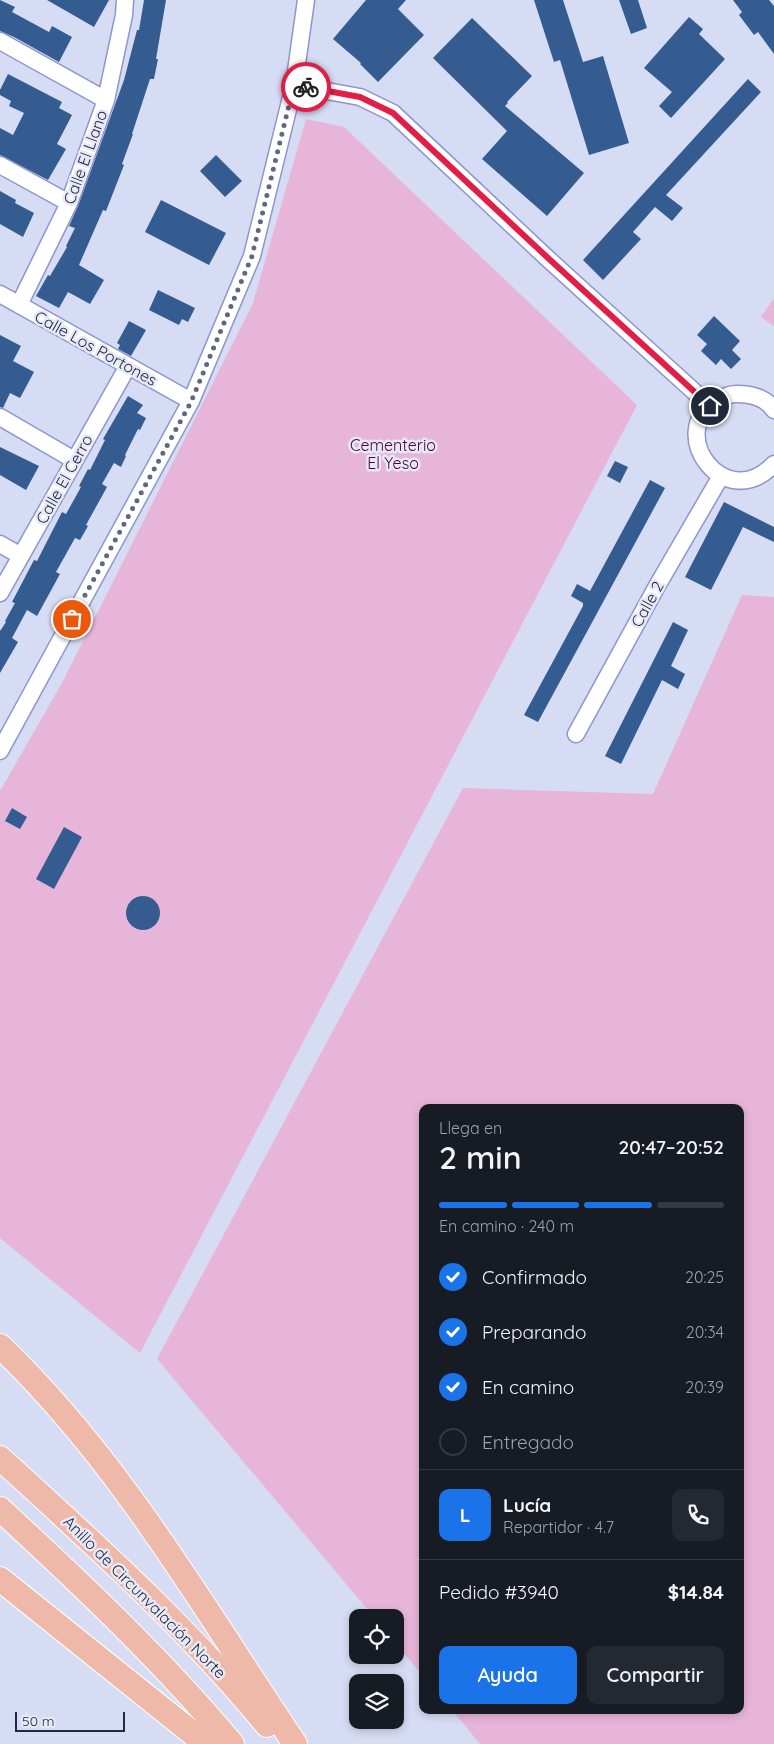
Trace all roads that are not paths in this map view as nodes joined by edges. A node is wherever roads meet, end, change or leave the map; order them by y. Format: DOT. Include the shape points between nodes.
graph roads {
  1 [pos="125,0"];
  2 [pos="306,0"];
  3 [pos="0,41"];
  4 [pos="294,85"];
  5 [pos="106,100"];
  6 [pos="0,165"];
  7 [pos="69,203"];
  8 [pos="0,294"];
  9 [pos="19,305"];
  10 [pos="128,366"];
  11 [pos="191,402"];
  12 [pos="710,406"];
  13 [pos="773,406"];
  14 [pos="0,417"];
  15 [pos="74,460"];
  16 [pos="774,465"];
  17 [pos="720,476"];
  18 [pos="0,544"];
  19 [pos="21,556"];
  20 [pos="0,593"];
  21 [pos="576,734"];
  22 [pos="0,751"];
  23 [pos="0,1346"];
  24 [pos="0,1458"];
  25 [pos="0,1509"];
  26 [pos="0,1579"];
  27 [pos="206,1744"];
  28 [pos="232,1744"];
  29 [pos="282,1744"];
  30 [pos="295,1744"];
  1 -- 5 [label="street, Calle El Llano"];
  2 -- 4 [label="street"];
  3 -- 5 [label="street"];
  4 -- 11 [label="street" via="252,256"];
  4 -- 12 [label="street" via="360,97 393,113"];
  5 -- 7 [label="street, Calle El Llano"];
  6 -- 7 [label="street"];
  7 -- 9 [label="street, Calle El Llano"];
  8 -- 9 [label="street, Calle Los Portones"];
  9 -- 10 [label="street, Calle Los Portones"];
  10 -- 11 [label="street, Calle Los Portones"];
  10 -- 15 [label="street, Calle El Cerro"];
  11 -- 22 [label="street"];
  12 -- 13 [label="street" via="729,394 751,394"];
  12 -- 17 [label="street" via="700,420 699,452"];
  14 -- 15 [label="street"];
  15 -- 19 [label="street, Calle El Cerro"];
  16 -- 17 [label="street" via="749,480"];
  17 -- 21 [label="street, Calle 2"];
  18 -- 19 [label="street"];
  19 -- 20 [label="street, Calle El Cerro"];
  23 -- 30 [label="highway" via="74,1425 122,1485"];
  24 -- 29 [label="highway, Anillo de Circunvalación Norte" via="197,1645"];
  25 -- 28 [label="highway" via="140,1642"];
  26 -- 27 [label="highway"];
}
